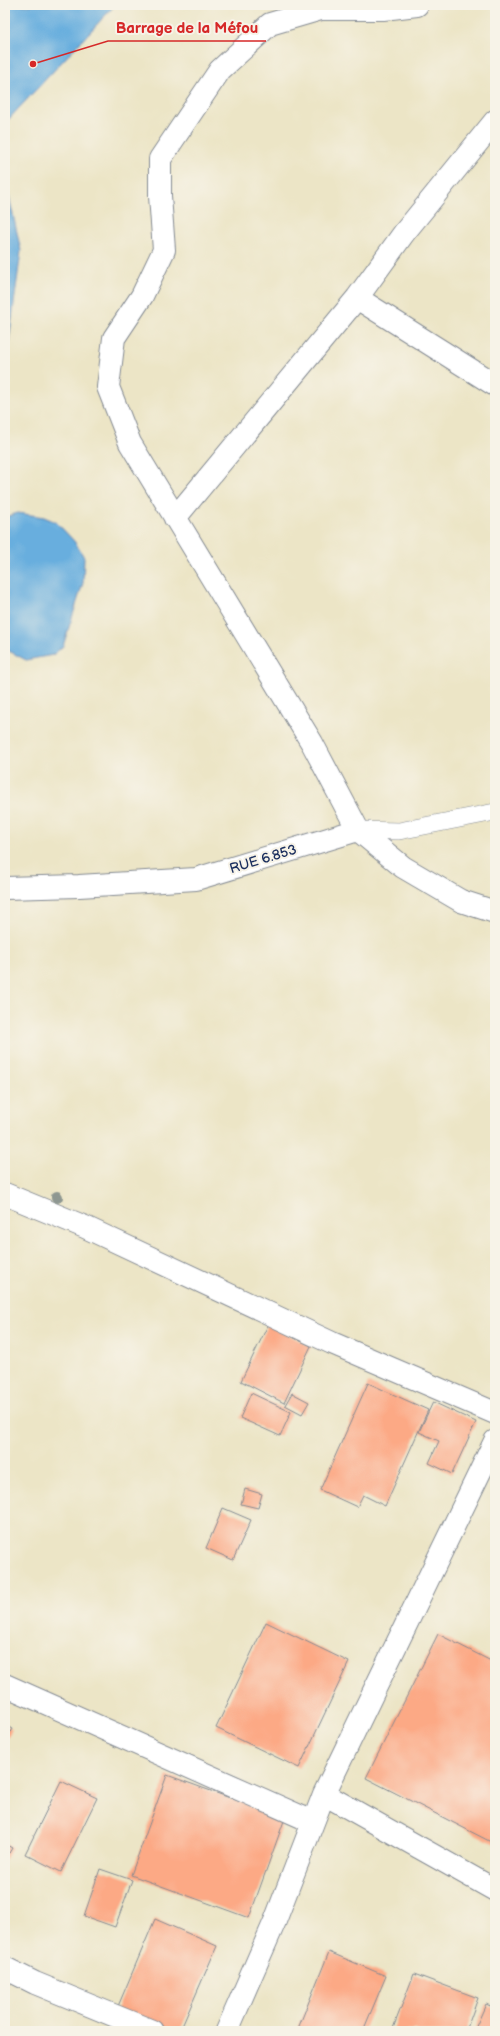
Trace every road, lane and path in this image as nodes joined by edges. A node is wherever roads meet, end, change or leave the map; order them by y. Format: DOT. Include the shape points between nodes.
graph roads {
  1 [pos="417,5"];
  2 [pos="495,121"];
  3 [pos="357,298"];
  4 [pos="495,385"];
  5 [pos="175,518"];
  6 [pos="495,812"];
  7 [pos="358,830"];
  8 [pos="5,888"];
  9 [pos="495,912"];
  10 [pos="5,1194"];
  11 [pos="495,1413"];
  12 [pos="495,1441"];
  13 [pos="5,1686"];
  14 [pos="324,1794"];
  15 [pos="313,1822"];
  16 [pos="495,1890"];
  17 [pos="5,1968"];
  18 [pos="152,2031"];
  19 [pos="227,2031"];
  1 -- 5 [label="street" via="383,9 321,9 270,24 220,70 160,159 164,250 142,296 114,338 108,387 130,444"];
  2 -- 3 [label="street" via="404,233"];
  3 -- 4 [label="street"];
  3 -- 5 [label="street"];
  5 -- 7 [label="street" via="312,743"];
  6 -- 7 [label="lane" via="398,831"];
  7 -- 8 [label="street, RUE 6.853" via="196,879"];
  7 -- 9 [label="street" via="403,867 461,901"];
  10 -- 11 [label="street" via="85,1227 332,1343"];
  12 -- 14 [label="street"];
  13 -- 15 [label="street"];
  14 -- 15 [label="street"];
  14 -- 16 [label="street"];
  15 -- 19 [label="street" via="275,1921"];
  17 -- 18 [label="street"];
}
